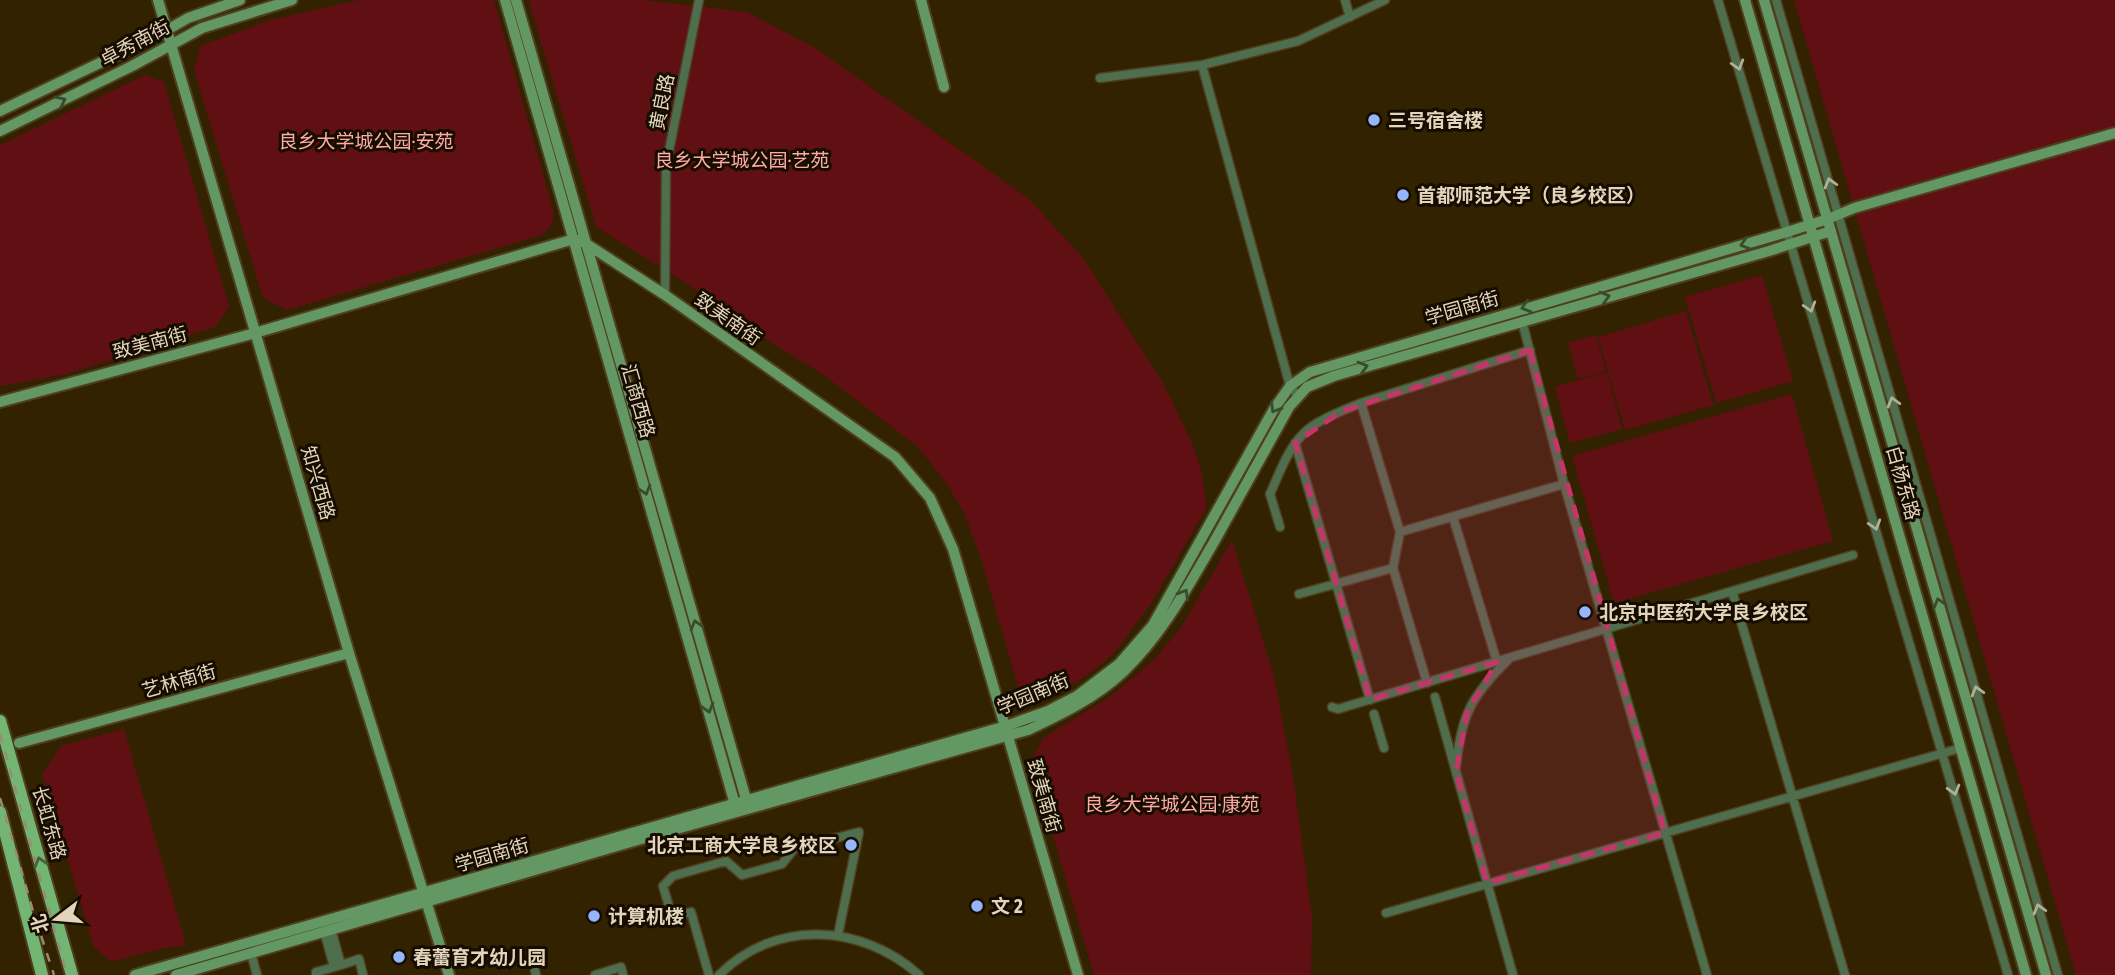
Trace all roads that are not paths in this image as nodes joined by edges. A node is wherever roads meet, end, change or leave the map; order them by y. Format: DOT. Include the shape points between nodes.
graph roads {
  1 [pos="158,0"];
  2 [pos="240,0"];
  3 [pos="292,0"];
  4 [pos="505,0"];
  5 [pos="516,0"];
  6 [pos="699,0"];
  7 [pos="921,0"];
  8 [pos="1345,0"];
  9 [pos="1385,0"];
  10 [pos="1718,0"];
  11 [pos="1745,0"];
  12 [pos="1764,0"];
  13 [pos="1776,0"];
  14 [pos="1350,17"];
  15 [pos="167,30"];
  16 [pos="172,44"];
  17 [pos="1202,65"];
  18 [pos="1100,78"];
  19 [pos="944,87"];
  20 [pos="0,111"];
  21 [pos="0,131"];
  22 [pos="2115,133"];
  23 [pos="1840,215"];
  24 [pos="1829,225"];
  25 [pos="1812,230"];
  26 [pos="1787,232"];
  27 [pos="574,239"];
  28 [pos="585,243"];
  29 [pos="1791,243"];
  30 [pos="665,295"];
  31 [pos="1521,321"];
  32 [pos="255,332"];
  33 [pos="1530,351"];
  34 [pos="1294,391"];
  35 [pos="0,402"];
  36 [pos="1361,403"];
  37 [pos="1295,443"];
  38 [pos="1564,484"];
  39 [pos="1453,517"];
  40 [pos="1280,527"];
  41 [pos="1400,532"];
  42 [pos="1853,555"];
  43 [pos="1393,568"];
  44 [pos="1336,584"];
  45 [pos="1732,591"];
  46 [pos="1299,594"];
  47 [pos="349,653"];
  48 [pos="1510,657"];
  49 [pos="1497,662"];
  50 [pos="1426,683"];
  51 [pos="1435,697"];
  52 [pos="1370,700"];
  53 [pos="1332,707"];
  54 [pos="1374,714"];
  55 [pos="0,721"];
  56 [pos="1007,731"];
  57 [pos="19,743"];
  58 [pos="1384,748"];
  59 [pos="1961,748"];
  60 [pos="1943,754"];
  61 [pos="1456,772"];
  62 [pos="1793,796"];
  63 [pos="742,806"];
  64 [pos="0,812"];
  65 [pos="1487,883"];
  66 [pos="426,897"];
  67 [pos="1386,913"];
  68 [pos="327,930"];
  69 [pos="838,935"];
  70 [pos="251,953"];
  71 [pos="338,966"];
  72 [pos="313,974"];
  73 [pos="42,975"];
  74 [pos="72,975"];
  75 [pos="135,975"];
  76 [pos="176,975"];
  77 [pos="257,975"];
  78 [pos="363,975"];
  79 [pos="449,975"];
  80 [pos="594,975"];
  81 [pos="624,975"];
  82 [pos="709,975"];
  83 [pos="719,975"];
  84 [pos="919,975"];
  85 [pos="1077,975"];
  86 [pos="1513,975"];
  87 [pos="1707,975"];
  88 [pos="1845,975"];
  89 [pos="2008,975"];
  90 [pos="2026,975"];
  91 [pos="2046,975"];
  92 [pos="2058,975"];
  1 -- 15 [label="street, 知兴西路"];
  2 -- 15 [label="street, 卓秀南街"];
  3 -- 16 [label="street, 卓秀南街" via="202,28"];
  4 -- 27 [label="street, 汇商西路"];
  5 -- 28 [label="street, 汇商西路"];
  6 -- 30 [label="street, 黄良路" via="666,166"];
  7 -- 19 [label="street"];
  8 -- 14 [label="street"];
  9 -- 14 [label="street"];
  10 -- 26 [label="street, one-way"];
  11 -- 25 [label="street, 白杨东路"];
  12 -- 24 [label="street"];
  23 -- 13 [label="street, one-way"];
  14 -- 17 [label="street" via="1298,41"];
  15 -- 16 [label="street, 知兴西路"];
  15 -- 20 [label="street, 卓秀南街"];
  21 -- 16 [label="street, 卓秀南街, one-way"];
  16 -- 32 [label="street, 知兴西路"];
  17 -- 18 [label="street"];
  17 -- 34 [label="street"];
  22 -- 23 [label="street, 学园南街"];
  23 -- 24 [label="street, 学园南街"];
  92 -- 23 [label="street, one-way"];
  24 -- 25 [label="street, 学园南街"];
  91 -- 24 [label="street, one-way"];
  25 -- 26 [label="street, 学园南街"];
  25 -- 29 [label="street, 学园南街"];
  25 -- 59 [label="street, 白杨东路"];
  26 -- 29 [label="street"];
  26 -- 34 [label="street, 学园南街, one-way" via="1329,365 1310,372"];
  27 -- 28 [label="street, 致美南街"];
  27 -- 32 [label="street, 致美南街"];
  27 -- 63 [label="street, 汇商西路, one-way"];
  28 -- 30 [label="street, 致美南街"];
  63 -- 28 [label="street, 汇商西路, one-way"];
  31 -- 29 [label="street, 学园南街, one-way"];
  29 -- 60 [label="street, one-way"];
  30 -- 56 [label="street, 致美南街" via="895,457 930,498 953,549"];
  31 -- 33 [label="street"];
  34 -- 31 [label="street, 学园南街, one-way"];
  32 -- 35 [label="street, 致美南街"];
  32 -- 47 [label="street, 知兴西路"];
  33 -- 36 [label="street"];
  33 -- 38 [label="street"];
  34 -- 56 [label="street, 学园南街" via="1187,589 1146,647 1083,702 1028,730"];
  36 -- 37 [label="street" via="1304,432"];
  36 -- 41 [label="street"];
  37 -- 40 [label="street" via="1270,494"];
  37 -- 44 [label="street"];
  38 -- 39 [label="street"];
  38 -- 87 [label="street"];
  39 -- 41 [label="street"];
  39 -- 49 [label="street"];
  41 -- 43 [label="street"];
  42 -- 45 [label="street"];
  43 -- 44 [label="street"];
  43 -- 50 [label="street"];
  44 -- 46 [label="street"];
  44 -- 52 [label="street"];
  45 -- 48 [label="street"];
  45 -- 62 [label="street"];
  47 -- 57 [label="street, 艺林南街"];
  47 -- 66 [label="street, 知兴西路"];
  48 -- 49 [label="street"];
  48 -- 61 [label="street" via="1482,687 1467,712"];
  49 -- 50 [label="street"];
  50 -- 52 [label="street"];
  51 -- 61 [label="street"];
  52 -- 53 [label="street"];
  54 -- 58 [label="street"];
  74 -- 55 [label="main road, 长虹东路, one-way"];
  56 -- 63 [label="street, 学园南街"];
  56 -- 85 [label="street, 致美南街"];
  59 -- 60 [label="street"];
  59 -- 90 [label="street, 白杨东路"];
  60 -- 62 [label="street"];
  60 -- 89 [label="street, one-way"];
  61 -- 65 [label="street"];
  62 -- 65 [label="street"];
  62 -- 88 [label="street"];
  63 -- 66 [label="street, 学园南街"];
  64 -- 73 [label="main road"];
  65 -- 67 [label="street"];
  65 -- 86 [label="street"];
  66 -- 68 [label="street, 学园南街"];
  66 -- 75 [label="street, 学园南街"];
  66 -- 79 [label="street, 知兴西路"];
  68 -- 70 [label="street, 学园南街"];
  68 -- 71 [label="street"];
  69 -- 82 [label="street" via="859,832 794,849 782,864 742,874 726,861 673,876 663,886 672,917 691,912"];
  69 -- 83 [label="street" via="773,942 743,956"];
  69 -- 84 [label="street" via="869,943"];
  70 -- 76 [label="street, 学园南街"];
  70 -- 77 [label="street"];
  71 -- 72 [label="street"];
  71 -- 78 [label="street" via="359,959"];
  80 -- 81 [label="street" via="621,967"];
}
